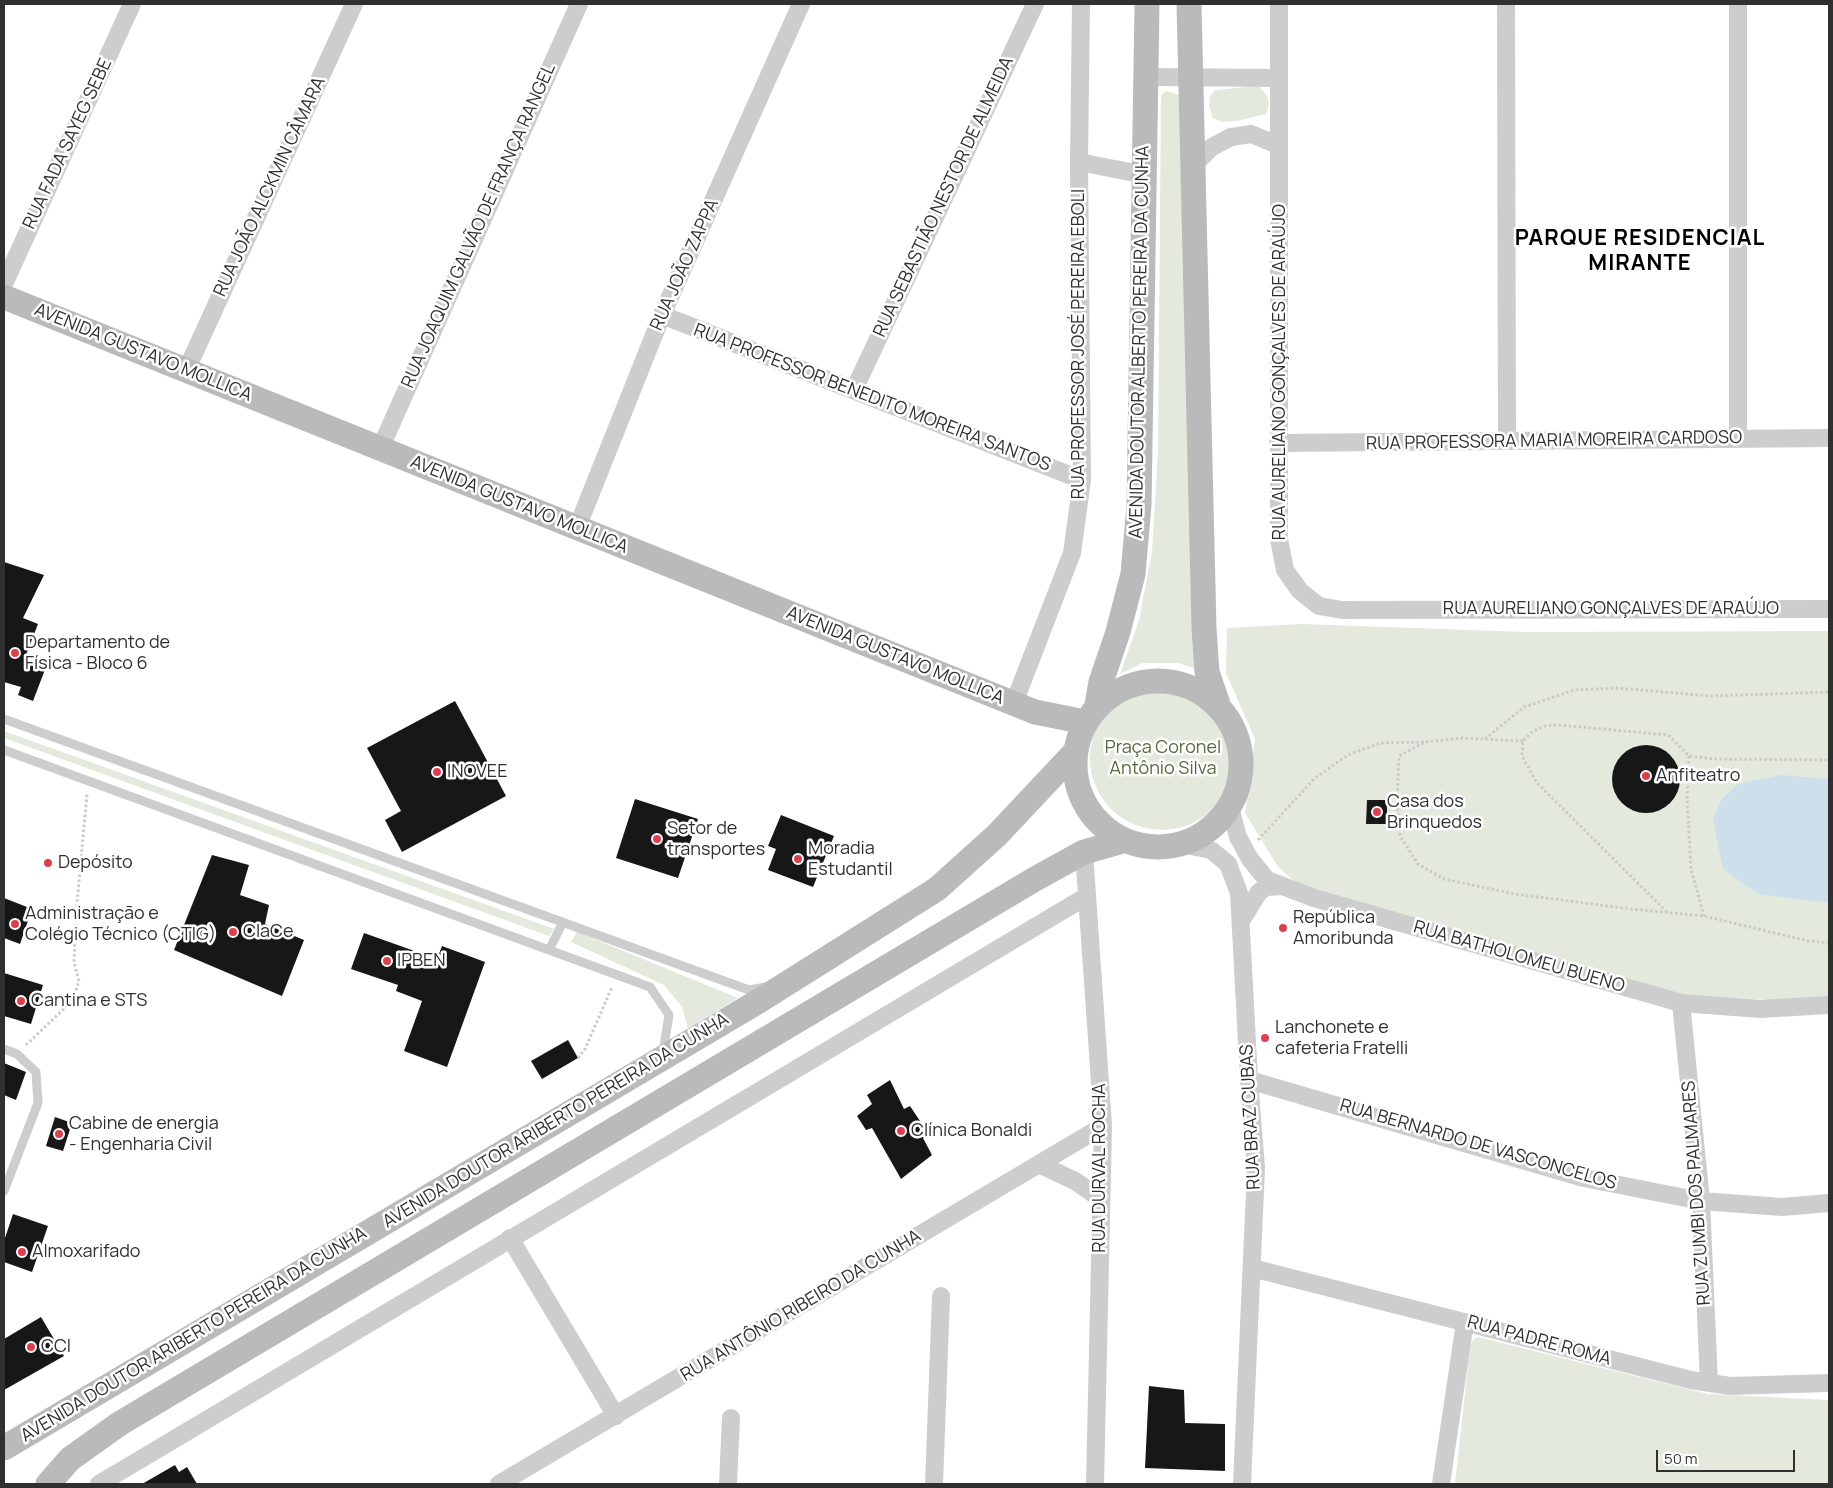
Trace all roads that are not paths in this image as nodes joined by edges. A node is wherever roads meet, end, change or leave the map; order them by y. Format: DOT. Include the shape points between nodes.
graph roads {
  1 [pos="132,4"];
  2 [pos="354,4"];
  3 [pos="579,4"];
  4 [pos="801,4"];
  5 [pos="1035,4"];
  6 [pos="1081,4"];
  7 [pos="1147,4"];
  8 [pos="1188,4"];
  9 [pos="1279,4"];
  10 [pos="1506,4"];
  11 [pos="1738,4"];
  12 [pos="1146,77"];
  13 [pos="1191,77"];
  14 [pos="1279,78"];
  15 [pos="1278,145"];
  16 [pos="1079,162"];
  17 [pos="1194,165"];
  18 [pos="1145,174"];
  19 [pos="4,284"];
  20 [pos="4,297"];
  21 [pos="662,315"];
  22 [pos="186,371"];
  23 [pos="854,390"];
  24 [pos="1829,438"];
  25 [pos="1738,439"];
  26 [pos="1507,442"];
  27 [pos="1278,444"];
  28 [pos="380,449"];
  29 [pos="1082,480"];
  30 [pos="576,528"];
  31 [pos="1829,609"];
  32 [pos="1218,704"];
  33 [pos="1024,707"];
  34 [pos="1091,714"];
  35 [pos="4,719"];
  36 [pos="4,750"];
  37 [pos="1075,750"];
  38 [pos="1230,807"];
  39 [pos="1123,841"];
  40 [pos="1182,844"];
  41 [pos="1084,852"];
  42 [pos="1283,886"];
  43 [pos="1087,896"];
  44 [pos="563,922"];
  45 [pos="1241,923"];
  46 [pos="548,950"];
  47 [pos="786,984"];
  48 [pos="1681,1003"];
  49 [pos="1829,1005"];
  50 [pos="4,1050"];
  51 [pos="662,1058"];
  52 [pos="1249,1080"];
  53 [pos="1104,1126"];
  54 [pos="1039,1164"];
  55 [pos="4,1191"];
  56 [pos="1102,1199"];
  57 [pos="1701,1201"];
  58 [pos="1829,1203"];
  59 [pos="510,1238"];
  60 [pos="1252,1268"];
  61 [pos="941,1296"];
  62 [pos="1465,1322"];
  63 [pos="1709,1383"];
  64 [pos="1829,1383"];
  65 [pos="616,1416"];
  66 [pos="731,1418"];
  67 [pos="4,1448"];
  68 [pos="48,1484"];
  69 [pos="99,1484"];
  70 [pos="499,1484"];
  71 [pos="728,1484"];
  72 [pos="934,1484"];
  73 [pos="1095,1484"];
  74 [pos="1242,1484"];
  75 [pos="1441,1484"];
  1 -- 19 [label="street, RUA FADA SAYEG SEBE"];
  2 -- 22 [label="street, RUA JOÃO ALCKMIN CÂMARA"];
  3 -- 28 [label="street, RUA JOAQUIM GALVÃO DE FRANÇA RANGEL"];
  4 -- 21 [label="street, RUA JOÃO ZAPPA"];
  5 -- 23 [label="street, RUA SEBASTIÃO NESTOR DE ALMEIDA"];
  6 -- 16 [label="street, RUA PROFESSOR JOSÉ PEREIRA EBOLI"];
  7 -- 12 [label="main road, AVENIDA DOUTOR ALBERTO PEREIRA DA CUNHA"];
  8 -- 13 [label="main road"];
  9 -- 14 [label="street, RUA AURELIANO GONÇALVES DE ARAÚJO"];
  10 -- 26 [label="street"];
  11 -- 25 [label="street"];
  12 -- 13 [label="street"];
  12 -- 18 [label="main road, AVENIDA DOUTOR ALBERTO PEREIRA DA CUNHA"];
  13 -- 14 [label="street"];
  13 -- 17 [label="main road"];
  14 -- 15 [label="street, RUA AURELIANO GONÇALVES DE ARAÚJO"];
  15 -- 17 [label="street" via="1251,134 1231,138 1212,148"];
  15 -- 27 [label="street, RUA AURELIANO GONÇALVES DE ARAÚJO"];
  16 -- 18 [label="street"];
  16 -- 29 [label="street, RUA PROFESSOR JOSÉ PEREIRA EBOLI"];
  17 -- 32 [label="main road" via="1204,628 1207,672"];
  18 -- 34 [label="main road, AVENIDA DOUTOR ALBERTO PEREIRA DA CUNHA" via="1140,505 1133,574"];
  20 -- 22 [label="main road, AVENIDA GUSTAVO MOLLICA"];
  21 -- 23 [label="street, RUA PROFESSOR BENEDITO MOREIRA SANTOS"];
  21 -- 30 [label="street, RUA JOÃO ZAPPA"];
  22 -- 28 [label="main road, AVENIDA GUSTAVO MOLLICA"];
  23 -- 29 [label="street, RUA PROFESSOR BENEDITO MOREIRA SANTOS"];
  24 -- 25 [label="street, RUA PROFESSORA MARIA MOREIRA CARDOSO"];
  25 -- 26 [label="street, RUA PROFESSORA MARIA MOREIRA CARDOSO"];
  26 -- 27 [label="street, RUA PROFESSORA MARIA MOREIRA CARDOSO"];
  27 -- 31 [label="street, RUA AURELIANO GONÇALVES DE ARAÚJO" via="1279,539 1285,570 1300,591 1319,606 1342,610"];
  28 -- 30 [label="main road, AVENIDA GUSTAVO MOLLICA"];
  29 -- 33 [label="street, RUA PROFESSOR JOSÉ PEREIRA EBOLI" via="1072,553"];
  30 -- 33 [label="main road, AVENIDA GUSTAVO MOLLICA"];
  32 -- 34 [label="main road" via="1192,687 1163,680 1132,684"];
  32 -- 38 [label="main road" via="1233,725 1241,750 1241,778"];
  33 -- 34 [label="main road, AVENIDA GUSTAVO MOLLICA"];
  33 -- 37 [label="main road, AVENIDA GUSTAVO MOLLICA"];
  34 -- 37 [label="main road"];
  35 -- 44 [label="lane"];
  36 -- 46 [label="lane"];
  37 -- 39 [label="main road" via="1077,787 1088,810 1101,826"];
  37 -- 47 [label="main road, AVENIDA DOUTOR ARIBERTO PEREIRA DA CUNHA" via="997,834 937,889"];
  38 -- 40 [label="main road" via="1208,831"];
  38 -- 42 [label="street, RUA BATHOLOMEU BUENO" via="1246,853 1267,880"];
  39 -- 40 [label="main road" via="1153,848"];
  39 -- 41 [label="main road, AVENIDA DOUTOR ARIBERTO PEREIRA DA CUNHA"];
  40 -- 45 [label="street, RUA BRAZ CUBAS" via="1211,850 1228,864 1239,893"];
  41 -- 43 [label="street, RUA DURVAL ROCHA"];
  41 -- 68 [label="main road, AVENIDA DOUTOR ARIBERTO PEREIRA DA CUNHA" via="119,1424 70,1459"];
  42 -- 45 [label="street" via="1266,887 1259,892"];
  42 -- 48 [label="street, RUA BATHOLOMEU BUENO" via="1314,898"];
  43 -- 53 [label="street, RUA DURVAL ROCHA"];
  43 -- 59 [label="street"];
  44 -- 46 [label="lane"];
  44 -- 47 [label="lane" via="749,990"];
  45 -- 52 [label="street, RUA BRAZ CUBAS"];
  46 -- 51 [label="lane" via="650,987 669,1015"];
  47 -- 51 [label="main road, AVENIDA DOUTOR ARIBERTO PEREIRA DA CUNHA"];
  48 -- 49 [label="street, RUA BATHOLOMEU BUENO" via="1760,1009"];
  48 -- 57 [label="street, RUA ZUMBI DOS PALMARES"];
  50 -- 55 [label="lane" via="17,1054 36,1072 38,1103"];
  51 -- 67 [label="main road, AVENIDA DOUTOR ARIBERTO PEREIRA DA CUNHA"];
  52 -- 57 [label="street, RUA BERNARDO DE VASCONCELOS" via="1584,1178"];
  52 -- 60 [label="street, RUA BRAZ CUBAS" via="1256,1168"];
  53 -- 54 [label="street, RUA ANTÔNIO RIBEIRO DA CUNHA"];
  53 -- 56 [label="street, RUA DURVAL ROCHA"];
  54 -- 56 [label="street" via="1075,1181"];
  54 -- 65 [label="street, RUA ANTÔNIO RIBEIRO DA CUNHA"];
  56 -- 73 [label="street, RUA DURVAL ROCHA"];
  57 -- 58 [label="street, RUA BERNARDO DE VASCONCELOS" via="1782,1207"];
  57 -- 63 [label="street, RUA ZUMBI DOS PALMARES"];
  59 -- 65 [label="street"];
  59 -- 69 [label="street"];
  60 -- 62 [label="street, RUA PADRE ROMA"];
  60 -- 74 [label="street, RUA BRAZ CUBAS"];
  61 -- 72 [label="street"];
  62 -- 63 [label="street, RUA PADRE ROMA"];
  62 -- 75 [label="street"];
  63 -- 64 [label="street, RUA PADRE ROMA" via="1745,1386"];
  65 -- 70 [label="street, RUA ANTÔNIO RIBEIRO DA CUNHA"];
  66 -- 71 [label="street"];
}
